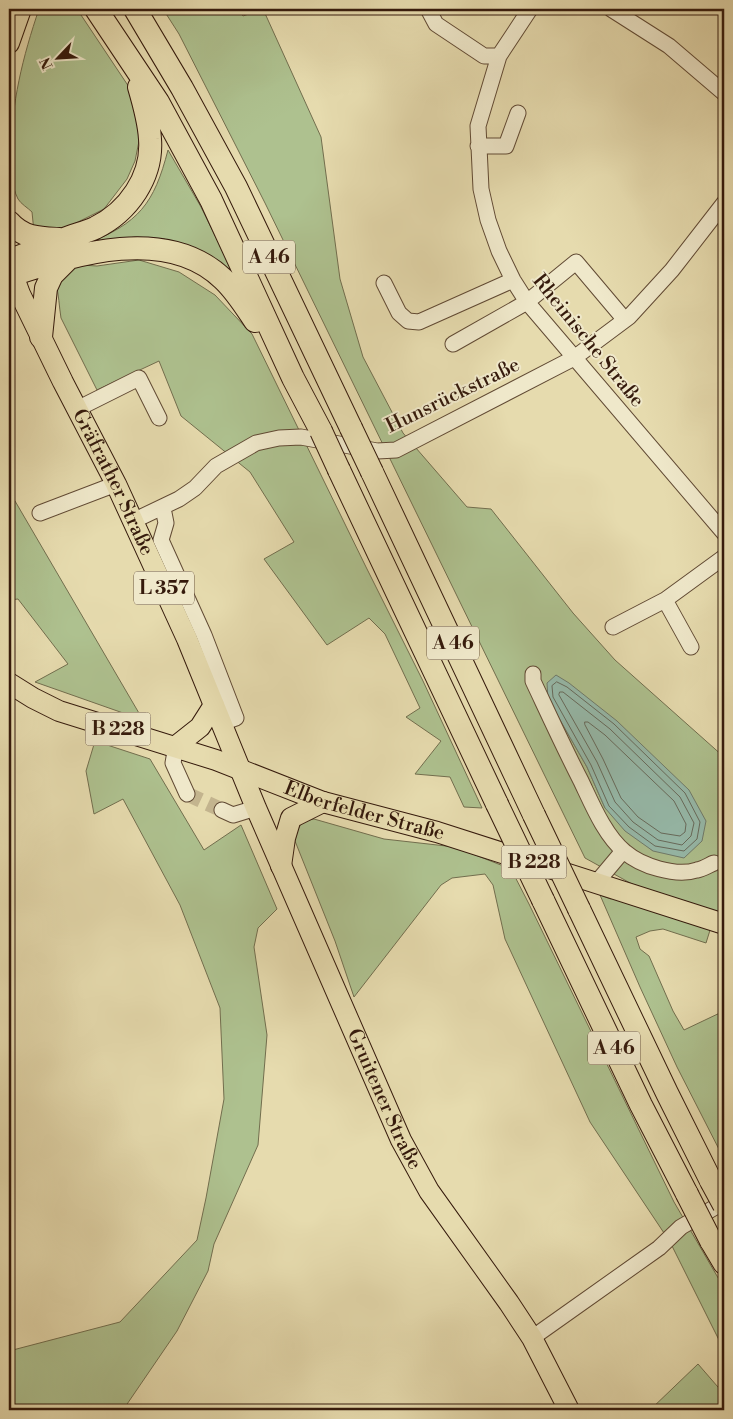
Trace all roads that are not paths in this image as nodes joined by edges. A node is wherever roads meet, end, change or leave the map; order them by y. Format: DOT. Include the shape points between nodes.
graph roads {
  1 [pos="21,9"];
  2 [pos="96,9"];
  3 [pos="135,9"];
  4 [pos="428,9"];
  5 [pos="611,9"];
  6 [pos="523,11"];
  7 [pos="9,43"];
  8 [pos="499,56"];
  9 [pos="130,60"];
  10 [pos="724,93"];
  11 [pos="518,113"];
  12 [pos="478,146"];
  13 [pos="724,203"];
  14 [pos="9,222"];
  15 [pos="66,249"];
  16 [pos="10,269"];
  17 [pos="513,280"];
  18 [pos="384,283"];
  19 [pos="527,302"];
  20 [pos="625,320"];
  21 [pos="41,337"];
  22 [pos="453,344"];
  23 [pos="574,358"];
  24 [pos="293,378"];
  25 [pos="77,409"];
  26 [pos="159,418"];
  27 [pos="116,484"];
  28 [pos="157,510"];
  29 [pos="40,512"];
  30 [pos="133,521"];
  31 [pos="724,533"];
  32 [pos="724,557"];
  33 [pos="665,600"];
  34 [pos="613,627"];
  35 [pos="691,647"];
  36 [pos="533,674"];
  37 [pos="9,683"];
  38 [pos="224,716"];
  39 [pos="176,746"];
  40 [pos="240,768"];
  41 [pos="187,794"];
  42 [pos="323,802"];
  43 [pos="256,808"];
  44 [pos="222,810"];
  45 [pos="623,851"];
  46 [pos="714,863"];
  47 [pos="281,866"];
  48 [pos="597,882"];
  49 [pos="724,924"];
  50 [pos="724,1204"];
  51 [pos="724,1264"];
  52 [pos="532,1338"];
  53 [pos="569,1410"];
  1 -- 7 [label="main road"];
  2 -- 9 [label="highway, A 46"];
  3 -- 50 [label="highway, A 46, bridge" via="236,188 667,1093"];
  4 -- 8 [label="street" via="436,24 484,56"];
  5 -- 10 [label="street" via="669,46"];
  6 -- 8 [label="street, Rheinische Straße"];
  8 -- 12 [label="street, Rheinische Straße" via="478,126"];
  9 -- 15 [label="highway" via="148,115 151,140 147,168 126,206 96,228 81,234"];
  9 -- 24 [label="highway, A 46" via="158,102 211,200"];
  11 -- 12 [label="street" via="506,146"];
  12 -- 17 [label="street, Rheinische Straße" via="481,189 488,220 498,251"];
  13 -- 20 [label="street, Hunsrückstraße" via="672,270"];
  14 -- 15 [label="highway" via="20,232"];
  15 -- 16 [label="highway"];
  15 -- 21 [label="highway" via="46,288"];
  15 -- 24 [label="highway" via="97,252 151,249 174,252 197,261 222,278 239,298"];
  16 -- 21 [label="main road, Gräfrather Straße / L 357"];
  17 -- 18 [label="street" via="419,322 408,321 398,313"];
  17 -- 19 [label="street, Rheinische Straße"];
  19 -- 20 [label="street" via="576,262"];
  19 -- 22 [label="street"];
  19 -- 23 [label="street, Rheinische Straße"];
  20 -- 23 [label="street, Hunsrückstraße"];
  21 -- 25 [label="main road, Gräfrather Straße / L 357"];
  23 -- 28 [label="street, Hunsrückstraße" via="396,450 377,451 301,438 256,443 216,466 195,488"];
  23 -- 31 [label="street, Rheinische Straße"];
  24 -- 51 [label="highway, A 46, bridge" via="641,1105"];
  25 -- 26 [label="street" via="139,378"];
  25 -- 27 [label="main road, Gräfrather Straße / L 357"];
  27 -- 29 [label="street"];
  27 -- 30 [label="main road, Gräfrather Straße / L 357"];
  28 -- 30 [label="street, Hunsrückstraße"];
  28 -- 38 [label="street, Gräfrather Straße" via="166,523 161,540 204,635"];
  30 -- 38 [label="main road, Gräfrather Straße / L 357"];
  32 -- 33 [label="street"];
  33 -- 34 [label="street"];
  33 -- 35 [label="street"];
  36 -- 45 [label="street" via="594,810"];
  37 -- 39 [label="main road, Elberfelder Straße / B 228" via="59,711"];
  38 -- 39 [label="main road" via="200,727"];
  38 -- 40 [label="main road, Gräfrather Straße / L 357"];
  39 -- 40 [label="main road, Elberfelder Straße / B 228"];
  39 -- 41 [label="street" via="173,763"];
  40 -- 42 [label="main road, Elberfelder Straße / B 228"];
  40 -- 43 [label="main road, Gruitener Straße / L 357"];
  42 -- 47 [label="main road" via="292,818"];
  42 -- 48 [label="main road, Elberfelder Straße / B 228" via="437,832"];
  43 -- 44 [label="street" via="233,815"];
  43 -- 47 [label="main road, Gruitener Straße / L 357"];
  45 -- 46 [label="street" via="658,869 696,871"];
  45 -- 48 [label="street"];
  47 -- 52 [label="main road, Gruitener Straße / L 357" via="413,1164"];
  48 -- 49 [label="main road, Elberfelder Straße / B 228"];
  50 -- 52 [label="street" via="681,1228 659,1248"];
  52 -- 53 [label="main road, Gruitener Straße / L 357"];
}
